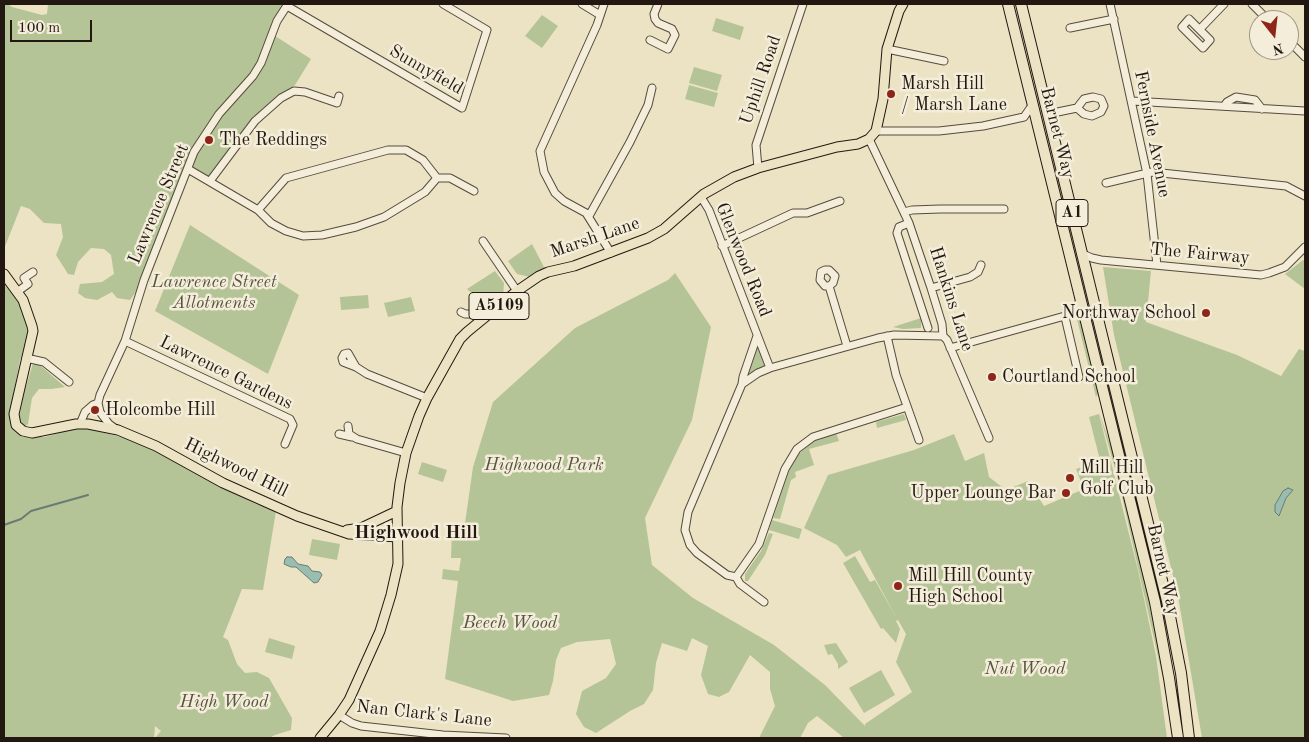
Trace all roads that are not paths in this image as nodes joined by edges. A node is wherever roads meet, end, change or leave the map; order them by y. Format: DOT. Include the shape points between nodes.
graph roads {
  1 [pos="443,4"];
  2 [pos="582,4"];
  3 [pos="604,4"];
  4 [pos="658,4"];
  5 [pos="803,4"];
  6 [pos="903,4"];
  7 [pos="1008,4"];
  8 [pos="1020,4"];
  9 [pos="1224,4"];
  10 [pos="287,5"];
  11 [pos="1112,5"];
  12 [pos="600,15"];
  13 [pos="1114,19"];
  14 [pos="1070,28"];
  15 [pos="1200,29"];
  16 [pos="650,40"];
  17 [pos="887,49"];
  18 [pos="944,61"];
  19 [pos="652,88"];
  20 [pos="339,96"];
  21 [pos="1132,101"];
  22 [pos="1033,104"];
  23 [pos="1077,108"];
  24 [pos="1305,111"];
  25 [pos="1048,114"];
  26 [pos="876,131"];
  27 [pos="869,139"];
  28 [pos="758,168"];
  29 [pos="188,169"];
  30 [pos="1147,174"];
  31 [pos="437,178"];
  32 [pos="210,181"];
  33 [pos="1106,183"];
  34 [pos="474,191"];
  35 [pos="1305,196"];
  36 [pos="701,197"];
  37 [pos="840,201"];
  38 [pos="258,210"];
  39 [pos="1004,210"];
  40 [pos="904,212"];
  41 [pos="588,216"];
  42 [pos="909,223"];
  43 [pos="483,242"];
  44 [pos="722,246"];
  45 [pos="1305,247"];
  46 [pos="611,253"];
  47 [pos="1083,254"];
  48 [pos="981,265"];
  49 [pos="1157,265"];
  50 [pos="33,272"];
  51 [pos="4,274"];
  52 [pos="829,286"];
  53 [pos="931,288"];
  54 [pos="517,290"];
  55 [pos="17,292"];
  56 [pos="1081,299"];
  57 [pos="461,312"];
  58 [pos="486,316"];
  59 [pos="1068,316"];
  60 [pos="928,328"];
  61 [pos="757,336"];
  62 [pos="887,336"];
  63 [pos="943,336"];
  64 [pos="125,341"];
  65 [pos="847,346"];
  66 [pos="950,348"];
  67 [pos="26,358"];
  68 [pos="356,367"];
  69 [pos="770,368"];
  70 [pos="1079,377"];
  71 [pos="69,382"];
  72 [pos="742,384"];
  73 [pos="427,398"];
  74 [pos="98,403"];
  75 [pos="907,407"];
  76 [pos="80,424"];
  77 [pos="348,426"];
  78 [pos="118,430"];
  79 [pos="340,434"];
  80 [pos="352,437"];
  81 [pos="989,438"];
  82 [pos="919,440"];
  83 [pos="285,444"];
  84 [pos="406,453"];
  85 [pos="397,511"];
  86 [pos="383,518"];
  87 [pos="397,522"];
  88 [pos="342,531"];
  89 [pos="398,537"];
  90 [pos="736,577"];
  91 [pos="764,602"];
  92 [pos="339,715"];
  93 [pos="320,738"];
  94 [pos="506,738"];
  95 [pos="1178,738"];
  96 [pos="1189,738"];
  1 -- 10 [label="street, Sunnyfield" via="486,30 462,108"];
  2 -- 12 [label="street"];
  3 -- 12 [label="street"];
  4 -- 16 [label="street" via="655,19 672,29 675,35 668,49"];
  5 -- 28 [label="street, Uphill Road" via="756,145"];
  6 -- 17 [label="main road" via="898,10"];
  7 -- 22 [label="highway, Barnet Way / A1"];
  8 -- 25 [label="highway, Barnet Way / A1"];
  9 -- 15 [label="street"];
  10 -- 29 [label="street, Lawrence Street" via="277,21 261,63 219,114 194,152"];
  11 -- 13 [label="street, Fernside Avenue"];
  12 -- 41 [label="street" via="540,151 544,172 555,194"];
  13 -- 14 [label="street"];
  13 -- 21 [label="street, Fernside Avenue"];
  17 -- 18 [label="street"];
  17 -- 26 [label="main road" via="883,99"];
  19 -- 41 [label="street" via="648,105 630,142"];
  20 -- 32 [label="street" via="337,103 294,91 281,98 255,121"];
  21 -- 24 [label="street"];
  21 -- 30 [label="street, Fernside Avenue"];
  22 -- 26 [label="street" via="1024,117 982,126 939,132"];
  22 -- 56 [label="highway, Barnet Way / A1"];
  23 -- 25 [label="street"];
  25 -- 47 [label="highway, Barnet Way / A1"];
  26 -- 27 [label="main road"];
  27 -- 28 [label="main road, Marsh Lane / A5109"];
  27 -- 40 [label="street, Hankins Lane"];
  28 -- 36 [label="main road, Marsh Lane / A5109" via="734,176"];
  29 -- 32 [label="street"];
  29 -- 64 [label="street, Lawrence Street" via="144,280"];
  30 -- 33 [label="street"];
  30 -- 35 [label="street" via="1286,186"];
  30 -- 49 [label="street, Fernside Avenue"];
  31 -- 34 [label="street" via="450,178"];
  31 -- 38 [label="street" via="425,192 384,218 322,235 304,236 286,231 271,223"];
  31 -- 38 [label="street" via="423,160 406,150 388,150 286,178"];
  32 -- 38 [label="street"];
  36 -- 44 [label="street, Glenwood Road"];
  36 -- 46 [label="main road, Marsh Lane / A5109" via="664,229"];
  37 -- 44 [label="street" via="807,213 793,213"];
  39 -- 40 [label="street"];
  40 -- 42 [label="street, Hankins Lane"];
  41 -- 46 [label="street"];
  42 -- 53 [label="street, Hankins Lane"];
  42 -- 60 [label="street, Hankins Lane" via="899,227 897,232"];
  43 -- 54 [label="street"];
  44 -- 61 [label="street, Glenwood Road"];
  45 -- 49 [label="street, The Fairway" via="1285,267 1261,275"];
  46 -- 54 [label="main road, Marsh Lane / A5109" via="548,272"];
  47 -- 49 [label="street, The Fairway" via="1101,260"];
  47 -- 96 [label="highway, Barnet Way / A1" via="1167,600"];
  48 -- 53 [label="street" via="978,272 970,277"];
  50 -- 55 [label="street" via="24,278 28,284"];
  51 -- 55 [label="main road"];
  52 -- 65 [label="street"];
  53 -- 63 [label="street, Hankins Lane"];
  54 -- 58 [label="main road, Marsh Lane / A5109"];
  55 -- 67 [label="main road" via="24,300 32,326"];
  56 -- 59 [label="street"];
  56 -- 95 [label="highway, Barnet Way / A1" via="1155,602"];
  57 -- 58 [label="street" via="469,314 480,310"];
  58 -- 73 [label="main road, Marsh Lane / A5109" via="460,340"];
  59 -- 66 [label="street"];
  59 -- 70 [label="street"];
  61 -- 69 [label="street, Glenwood Road"];
  61 -- 72 [label="street, Glenwood Road"];
  62 -- 63 [label="street"];
  62 -- 65 [label="street"];
  62 -- 75 [label="street"];
  63 -- 66 [label="street, Hankins Lane"];
  64 -- 74 [label="street, Lawrence Street"];
  64 -- 83 [label="street, Lawrence Gardens" via="290,418 293,425"];
  65 -- 69 [label="street"];
  66 -- 81 [label="street, Hankins Lane"];
  67 -- 71 [label="street" via="44,362"];
  67 -- 76 [label="main road, Highwood Hill" via="14,414 16,425 32,433"];
  68 -- 73 [label="street"];
  69 -- 72 [label="street"];
  72 -- 90 [label="street, Glenwood Road" via="686,522 686,537 696,553 726,575"];
  73 -- 84 [label="main road, Marsh Lane / A5109"];
  74 -- 76 [label="street, Lawrence Street" via="85,412"];
  74 -- 78 [label="street" via="100,412"];
  75 -- 82 [label="street"];
  75 -- 90 [label="street" via="813,437 797,449 785,469 759,544"];
  76 -- 78 [label="main road, Highwood Hill"];
  77 -- 80 [label="street"];
  78 -- 88 [label="main road, Highwood Hill" via="156,446 237,490"];
  79 -- 80 [label="street"];
  80 -- 84 [label="street"];
  84 -- 85 [label="main road, Marsh Lane / A5109"];
  85 -- 86 [label="main road"];
  85 -- 87 [label="main road, Marsh Lane / A5109"];
  86 -- 87 [label="main road"];
  86 -- 88 [label="main road" via="361,528"];
  87 -- 89 [label="main road, Marsh Lane / A5109"];
  88 -- 89 [label="main road, Highwood Hill"];
  89 -- 92 [label="main road, A5109" via="398,564 380,631"];
  90 -- 91 [label="street" via="740,584"];
  92 -- 93 [label="main road, A5109"];
  92 -- 94 [label="street, Nan Clark's Lane" via="361,726"];
}
